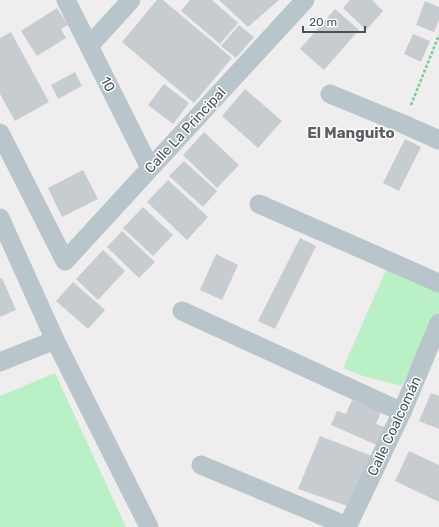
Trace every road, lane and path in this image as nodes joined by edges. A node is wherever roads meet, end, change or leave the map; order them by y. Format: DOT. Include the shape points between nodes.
graph roads {
  1 [pos="66,0"];
  2 [pos="131,0"];
  3 [pos="304,0"];
  4 [pos="439,35"];
  5 [pos="89,46"];
  6 [pos="330,94"];
  7 [pos="403,124"];
  8 [pos="0,133"];
  9 [pos="439,140"];
  10 [pos="150,168"];
  11 [pos="259,204"];
  12 [pos="0,218"];
  13 [pos="439,283"];
  14 [pos="182,311"];
  15 [pos="439,323"];
  16 [pos="55,340"];
  17 [pos="0,362"];
  18 [pos="402,412"];
  19 [pos="201,465"];
  20 [pos="347,526"];
  21 [pos="149,527"];
  1 -- 5 [label="street, 10"];
  2 -- 5 [label="street"];
  3 -- 10 [label="street, Calle La Principal"];
  4 -- 7 [label="path"];
  5 -- 10 [label="street, 10"];
  6 -- 7 [label="street"];
  7 -- 9 [label="street"];
  8 -- 10 [label="street, Calle La Principal" via="65,261"];
  11 -- 13 [label="street"];
  12 -- 16 [label="street"];
  14 -- 18 [label="street"];
  15 -- 18 [label="street, Calle Coalcomán"];
  16 -- 17 [label="street"];
  16 -- 21 [label="street"];
  18 -- 20 [label="street, Calle Coalcomán"];
  19 -- 20 [label="street"];
}
